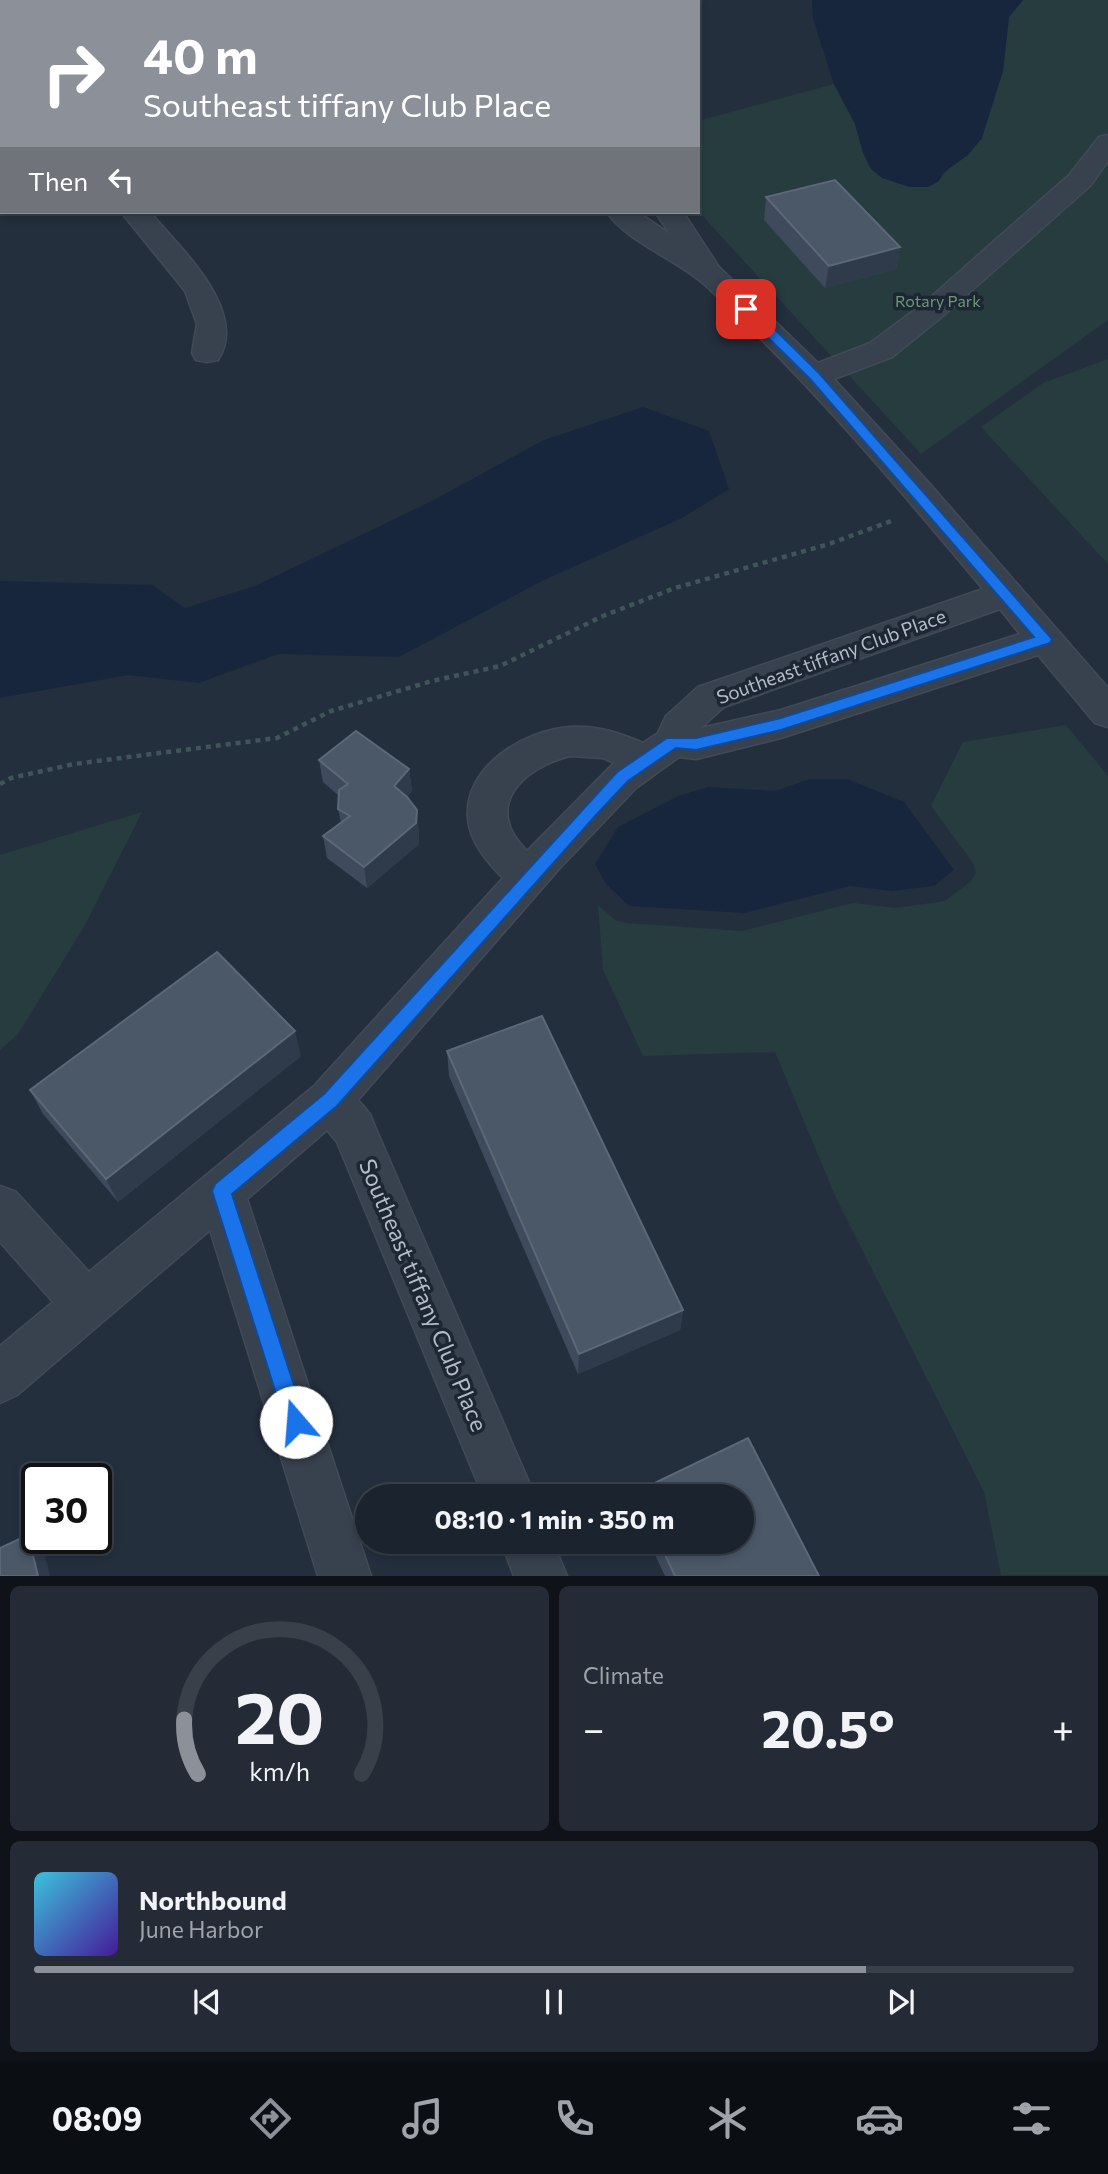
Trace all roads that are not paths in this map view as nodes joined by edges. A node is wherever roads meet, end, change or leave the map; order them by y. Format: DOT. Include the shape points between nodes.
graph roads {
  1 [pos="1108,143"];
  2 [pos="137,214"];
  3 [pos="623,214"];
  4 [pos="670,214"];
  5 [pos="713,276"];
  6 [pos="207,353"];
  7 [pos="814,376"];
  8 [pos="1006,594"];
  9 [pos="1045,639"];
  10 [pos="821,659"];
  11 [pos="852,701"];
  12 [pos="1108,713"];
  13 [pos="660,751"];
  14 [pos="528,877"];
  15 [pos="330,1100"];
  16 [pos="222,1191"];
  17 [pos="0,1208"];
  18 [pos="86,1304"];
  19 [pos="0,1378"];
  20 [pos="504,1484"];
  21 [pos="532,1554"];
  22 [pos="345,1576"];
  23 [pos="541,1576"];
  1 -- 7 [label="street" via="1080,180 934,309 881,350"];
  2 -- 6 [label="street" via="198,289 212,324"];
  3 -- 5 [label="street"];
  4 -- 5 [label="street"];
  5 -- 7 [label="street"];
  7 -- 8 [label="street"];
  8 -- 9 [label="street"];
  8 -- 10 [label="street, Southeast tiffany Club Place"];
  9 -- 11 [label="street, Southeast tiffany Club Place"];
  9 -- 12 [label="street"];
  10 -- 11 [label="street"];
  10 -- 13 [label="street, Southeast tiffany Club Place" via="711,697"];
  11 -- 13 [label="street, Southeast tiffany Club Place" via="781,724"];
  13 -- 14 [label="street, Southeast tiffany Club Place" via="622,777"];
  13 -- 14 [label="street" via="632,751 599,741 563,741 530,751 505,771 490,797 489,827 502,855"];
  14 -- 15 [label="street, Southeast tiffany Club Place"];
  15 -- 16 [label="street, Southeast tiffany Club Place"];
  15 -- 20 [label="street, Southeast tiffany Club Place" via="354,1129"];
  16 -- 18 [label="street, Southeast tiffany Club Place"];
  16 -- 22 [label="street"];
  17 -- 18 [label="street"];
  18 -- 19 [label="street, Southeast tiffany Club Place"];
  21 -- 23 [label="street"];
}
